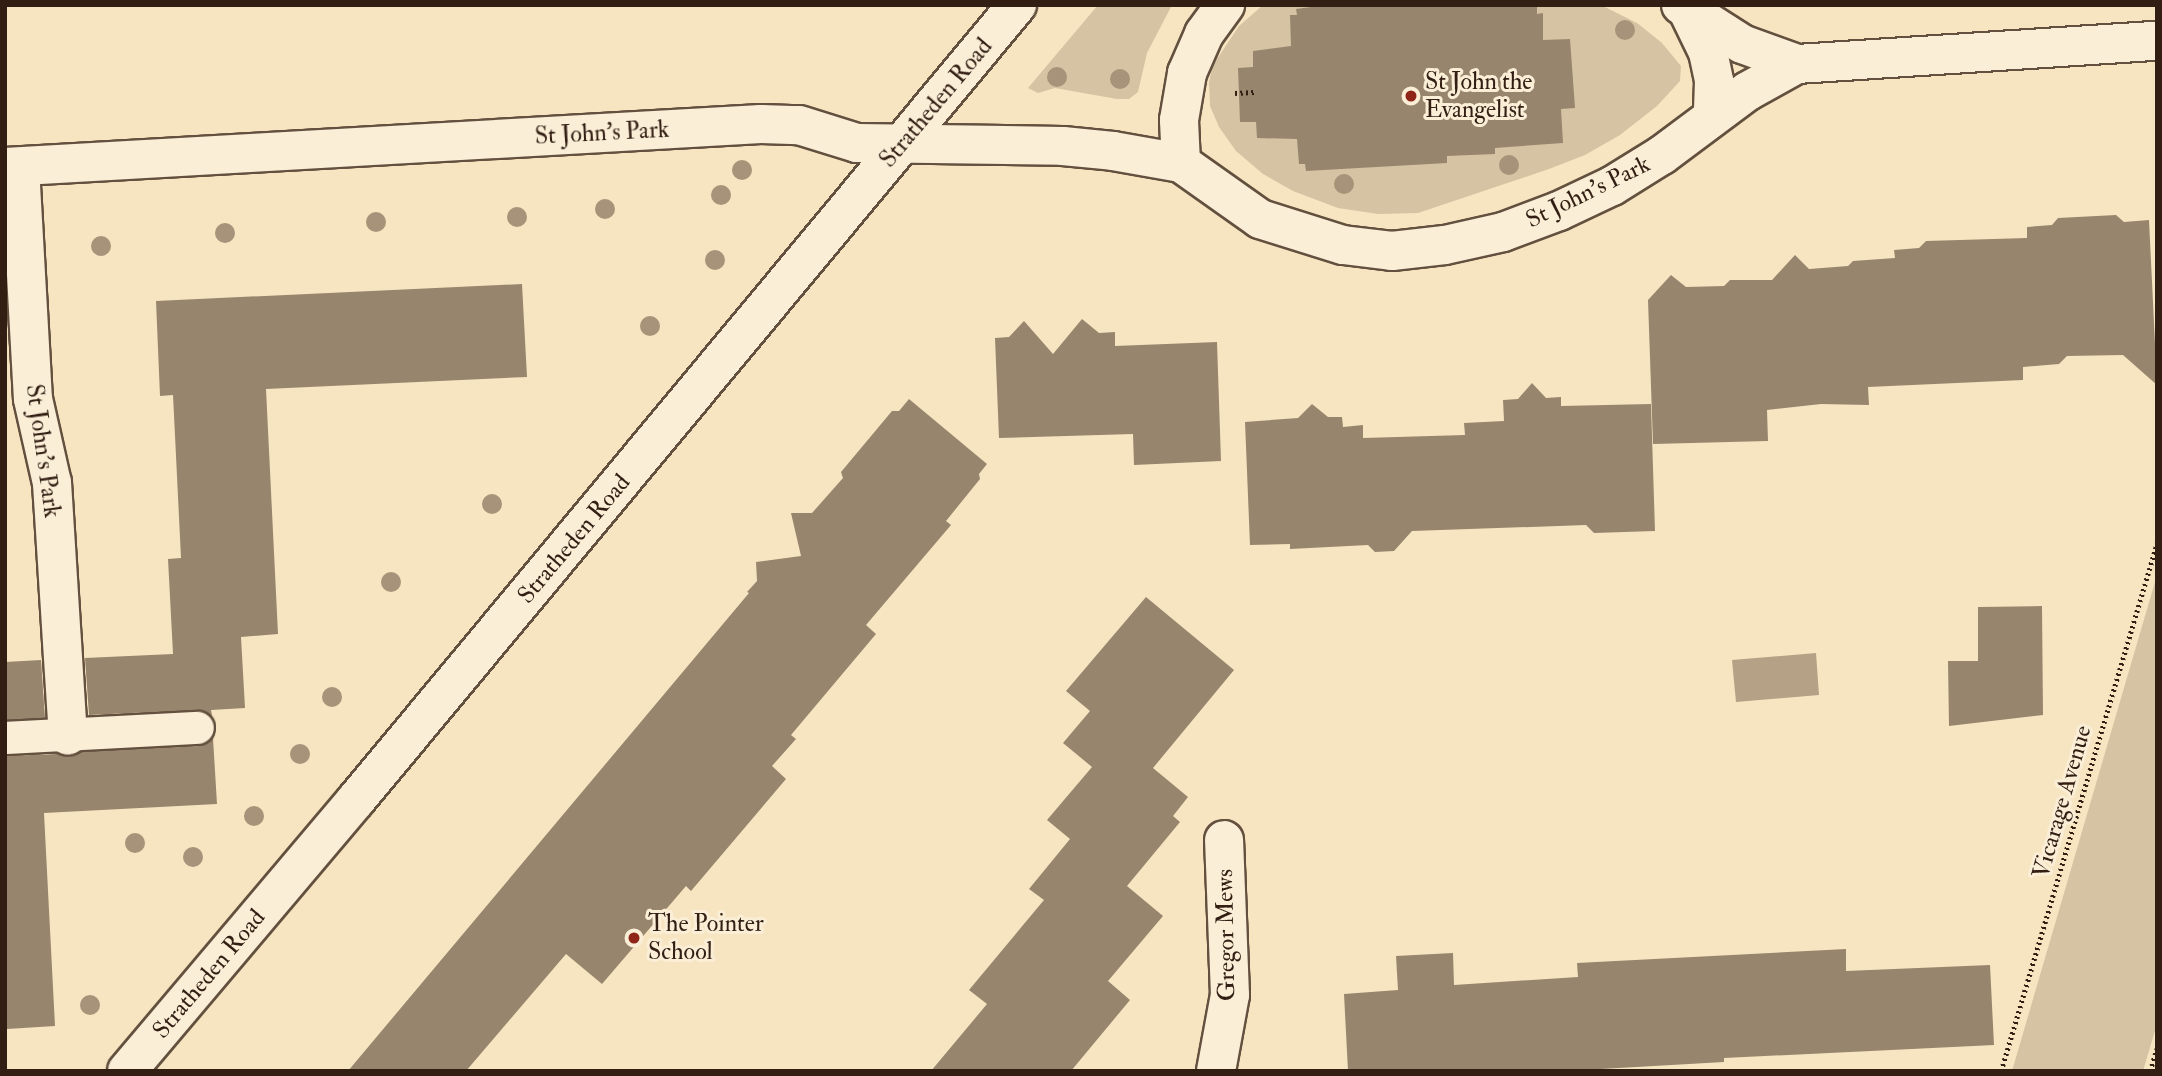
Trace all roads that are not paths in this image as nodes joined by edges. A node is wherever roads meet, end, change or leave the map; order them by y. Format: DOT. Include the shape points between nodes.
graph roads {
  1 [pos="1017,5"];
  2 [pos="1225,5"];
  3 [pos="1684,7"];
  4 [pos="2157,41"];
  5 [pos="1797,64"];
  6 [pos="1713,116"];
  7 [pos="902,143"];
  8 [pos="1181,163"];
  9 [pos="13,167"];
  10 [pos="198,728"];
  11 [pos="68,734"];
  12 [pos="5,738"];
  13 [pos="1224,840"];
  14 [pos="127,1071"];
  15 [pos="1216,1071"];
  1 -- 7 [label="street, Stratheden Road"];
  2 -- 8 [label="street" via="1204,34 1187,73 1179,120"];
  3 -- 5 [label="street, St John's Park" via="1742,44"];
  3 -- 6 [label="street, St John's Park" via="1708,52 1714,81"];
  4 -- 5 [label="street, St John's Park"];
  5 -- 6 [label="street, St John's Park"];
  6 -- 8 [label="street, St John's Park" via="1612,186 1559,211 1445,245 1391,251 1343,245 1260,219"];
  7 -- 8 [label="street, St John's Park" via="1063,146"];
  7 -- 9 [label="street, St John's Park" via="857,143 799,125 761,124"];
  7 -- 14 [label="street, Stratheden Road"];
  9 -- 11 [label="street, St John's Park" via="33,399 52,483"];
  10 -- 11 [label="lane"];
  11 -- 12 [label="lane"];
  13 -- 15 [label="street, Gregor Mews" via="1230,995"];
}
